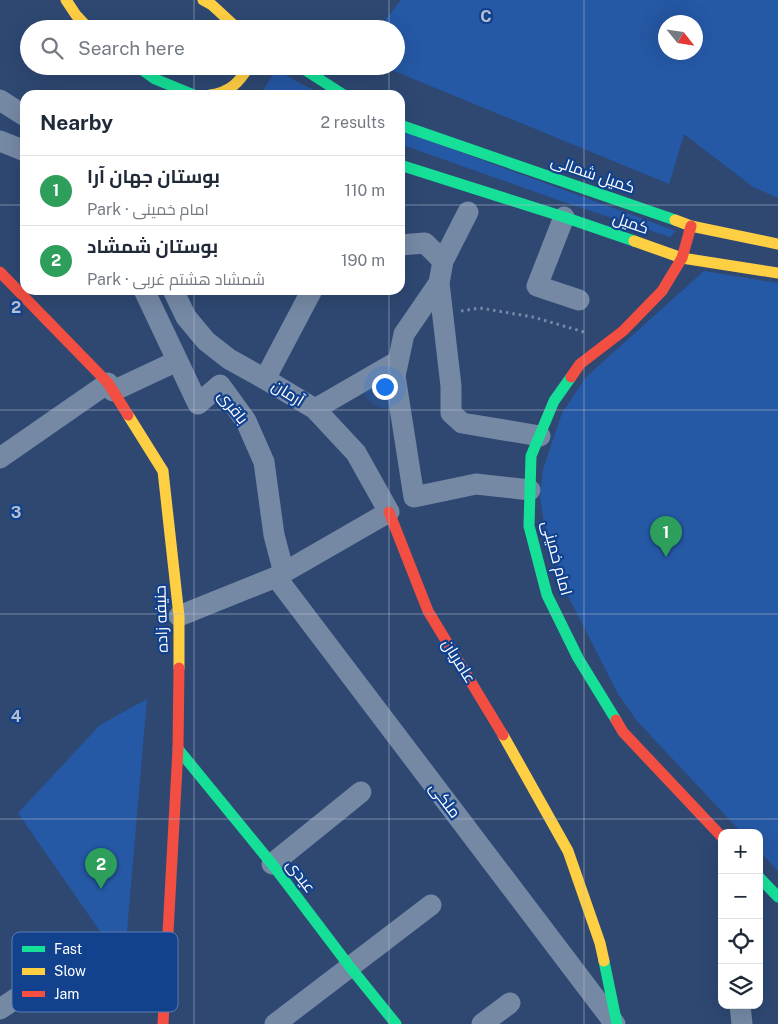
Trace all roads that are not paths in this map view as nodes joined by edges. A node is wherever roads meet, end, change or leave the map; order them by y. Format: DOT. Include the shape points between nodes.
graph roads {
  1 [pos="66,0"];
  2 [pos="207,2"];
  3 [pos="81,20"];
  4 [pos="230,20"];
  5 [pos="150,75"];
  6 [pos="244,75"];
  7 [pos="313,75"];
  8 [pos="183,90"];
  9 [pos="229,90"];
  10 [pos="336,90"];
  11 [pos="0,100"];
  12 [pos="20,113"];
  13 [pos="405,127"];
  14 [pos="0,141"];
  15 [pos="20,149"];
  16 [pos="405,167"];
  17 [pos="468,212"];
  18 [pos="564,217"];
  19 [pos="691,226"];
  20 [pos="778,244"];
  21 [pos="405,245"];
  22 [pos="682,258"];
  23 [pos="443,261"];
  24 [pos="778,273"];
  25 [pos="2,278"];
  26 [pos="439,283"];
  27 [pos="146,295"];
  28 [pos="175,295"];
  29 [pos="309,295"];
  30 [pos="579,300"];
  31 [pos="398,361"];
  32 [pos="177,362"];
  33 [pos="266,379"];
  34 [pos="111,387"];
  35 [pos="315,409"];
  36 [pos="540,436"];
  37 [pos="0,458"];
  38 [pos="530,490"];
  39 [pos="389,512"];
  40 [pos="280,575"];
  41 [pos="180,616"];
  42 [pos="178,749"];
  43 [pos="361,792"];
  44 [pos="718,833"];
  45 [pos="272,864"];
  46 [pos="431,905"];
  47 [pos="167,932"];
  48 [pos="350,967"];
  49 [pos="12,1001"];
  50 [pos="510,1003"];
  51 [pos="0,1009"];
  52 [pos="740,1009"];
  53 [pos="275,1024"];
  54 [pos="396,1024"];
  55 [pos="482,1024"];
  56 [pos="616,1024"];
  57 [pos="742,1024"];
  1 -- 3 [label="main road"];
  2 -- 4 [label="main road"];
  5 -- 8 [label="main road"];
  6 -- 9 [label="main road" via="240,83"];
  7 -- 10 [label="main road"];
  11 -- 12 [label="street"];
  13 -- 19 [label="main road, کمیل شمالی"];
  14 -- 15 [label="street"];
  16 -- 18 [label="main road, کمیل"];
  17 -- 23 [label="street"];
  18 -- 22 [label="main road, کمیل"];
  18 -- 30 [label="street" via="537,286"];
  19 -- 20 [label="main road, کمیل شمالی"];
  19 -- 22 [label="main road, امام خمینی"];
  21 -- 23 [label="street" via="425,243"];
  22 -- 24 [label="main road, کمیل"];
  22 -- 36 [label="main road, امام خمینی" via="662,292 623,331 580,364 554,401"];
  23 -- 26 [label="street"];
  25 -- 34 [label="main road, حنیفه زاده"];
  26 -- 31 [label="street" via="404,334"];
  26 -- 36 [label="street" via="451,413 462,423"];
  27 -- 32 [label="street, باقری"];
  28 -- 33 [label="street, آرمان" via="186,317 206,341 229,359"];
  29 -- 33 [label="street"];
  31 -- 35 [label="street"];
  31 -- 38 [label="street" via="395,376 414,497 476,484"];
  32 -- 34 [label="street"];
  32 -- 40 [label="street, باقری" via="198,404 220,385 246,421 264,462"];
  33 -- 35 [label="street, آرمان"];
  34 -- 37 [label="street"];
  34 -- 41 [label="main road, حنیفه زاده" via="163,471"];
  35 -- 39 [label="street, آرمان" via="356,453"];
  36 -- 38 [label="main road, امام خمینی" via="531,456"];
  38 -- 44 [label="main road, امام خمینی" via="529,526 548,595 578,658 623,732"];
  39 -- 40 [label="street"];
  39 -- 56 [label="main road, عامریان" via="428,611 504,736 568,851 600,943"];
  40 -- 41 [label="street"];
  40 -- 56 [label="street, ملکی"];
  41 -- 42 [label="main road, حنیفه زاده"];
  42 -- 45 [label="main road, عیدی"];
  42 -- 47 [label="main road, حنیفه زاده"];
  43 -- 45 [label="street"];
  45 -- 48 [label="main road, عیدی"];
  46 -- 48 [label="street"];
  48 -- 53 [label="street"];
  48 -- 54 [label="main road, عیدی"];
  49 -- 51 [label="street"];
  50 -- 55 [label="street"];
  52 -- 57 [label="street"];
}
